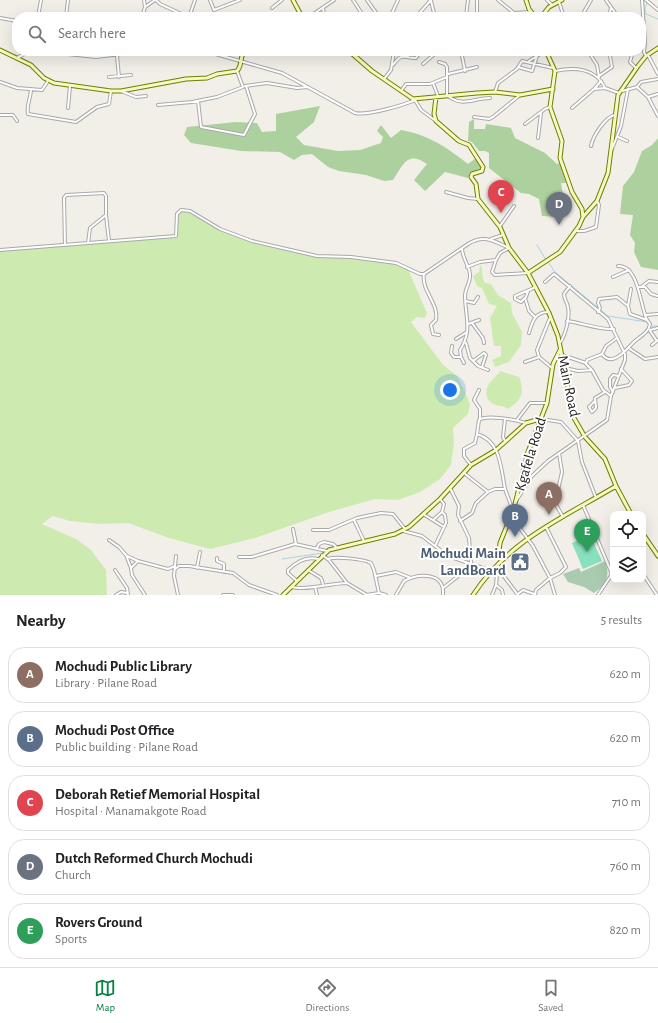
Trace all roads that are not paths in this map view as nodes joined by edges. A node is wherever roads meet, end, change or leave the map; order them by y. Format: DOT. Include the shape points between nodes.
graph roads {
  1 [pos="41,0"];
  2 [pos="68,0"];
  3 [pos="144,0"];
  4 [pos="156,0"];
  5 [pos="195,0"];
  6 [pos="210,0"];
  7 [pos="240,0"];
  8 [pos="275,0"];
  9 [pos="282,0"];
  10 [pos="292,0"];
  11 [pos="334,0"];
  12 [pos="353,0"];
  13 [pos="367,0"];
  14 [pos="398,0"];
  15 [pos="431,0"];
  16 [pos="468,0"];
  17 [pos="477,0"];
  18 [pos="498,0"];
  19 [pos="526,0"];
  20 [pos="547,0"];
  21 [pos="591,0"];
  22 [pos="606,0"];
  23 [pos="642,0"];
  24 [pos="646,0"];
  25 [pos="560,1"];
  26 [pos="278,4"];
  27 [pos="552,5"];
  28 [pos="145,7"];
  29 [pos="272,8"];
  30 [pos="611,8"];
  31 [pos="323,9"];
  32 [pos="658,10"];
  33 [pos="39,12"];
  34 [pos="67,12"];
  35 [pos="144,12"];
  36 [pos="177,12"];
  37 [pos="190,12"];
  38 [pos="298,12"];
  39 [pos="318,12"];
  40 [pos="324,12"];
  41 [pos="361,12"];
  42 [pos="375,12"];
  43 [pos="391,12"];
  44 [pos="420,12"];
  45 [pos="434,12"];
  46 [pos="467,12"];
  47 [pos="477,12"];
  48 [pos="513,12"];
  49 [pos="531,12"];
  50 [pos="546,12"];
  51 [pos="563,12"];
  52 [pos="585,12"];
  53 [pos="610,12"];
  54 [pos="614,12"];
  55 [pos="643,12"];
  56 [pos="0,18"];
  57 [pos="12,20"];
  58 [pos="658,48"];
  59 [pos="0,50"];
  60 [pos="12,55"];
  61 [pos="14,56"];
  62 [pos="21,56"];
  63 [pos="87,56"];
  64 [pos="117,56"];
  65 [pos="224,56"];
  66 [pos="243,56"];
  67 [pos="355,56"];
  68 [pos="394,56"];
  69 [pos="408,56"];
  70 [pos="417,56"];
  71 [pos="434,56"];
  72 [pos="462,56"];
  73 [pos="537,56"];
  74 [pos="548,56"];
  75 [pos="592,56"];
  76 [pos="610,56"];
  77 [pos="632,56"];
  78 [pos="647,56"];
  79 [pos="18,58"];
  80 [pos="242,61"];
  81 [pos="529,61"];
  82 [pos="439,62"];
  83 [pos="423,64"];
  84 [pos="536,64"];
  85 [pos="393,65"];
  86 [pos="518,67"];
  87 [pos="477,68"];
  88 [pos="636,68"];
  89 [pos="554,69"];
  90 [pos="237,71"];
  91 [pos="465,72"];
  92 [pos="658,74"];
  93 [pos="131,75"];
  94 [pos="447,75"];
  95 [pos="109,77"];
  96 [pos="119,77"];
  97 [pos="600,78"];
  98 [pos="384,79"];
  99 [pos="658,79"];
  100 [pos="48,80"];
  101 [pos="0,82"];
  102 [pos="433,83"];
  103 [pos="70,86"];
  104 [pos="244,87"];
  105 [pos="309,87"];
  106 [pos="637,87"];
  107 [pos="605,88"];
  108 [pos="31,89"];
  109 [pos="553,89"];
  110 [pos="594,89"];
  111 [pos="628,89"];
  112 [pos="111,91"];
  113 [pos="121,91"];
  114 [pos="401,92"];
  115 [pos="495,92"];
  116 [pos="620,92"];
  117 [pos="658,94"];
  118 [pos="447,95"];
  119 [pos="520,95"];
  120 [pos="146,96"];
  121 [pos="437,96"];
  122 [pos="648,97"];
  123 [pos="490,98"];
  124 [pos="415,100"];
  125 [pos="198,101"];
  126 [pos="158,105"];
  127 [pos="550,107"];
  128 [pos="68,108"];
  129 [pos="572,108"];
  130 [pos="541,112"];
  131 [pos="0,114"];
  132 [pos="616,114"];
  133 [pos="658,116"];
  134 [pos="474,117"];
  135 [pos="17,121"];
  136 [pos="436,121"];
  137 [pos="525,124"];
  138 [pos="618,137"];
  139 [pos="538,138"];
  140 [pos="627,141"];
  141 [pos="591,146"];
  142 [pos="612,149"];
  143 [pos="446,192"];
  144 [pos="478,199"];
  145 [pos="597,201"];
  146 [pos="514,206"];
  147 [pos="106,215"];
  148 [pos="583,217"];
  149 [pos="500,227"];
  150 [pos="576,231"];
  151 [pos="503,235"];
  152 [pos="491,239"];
  153 [pos="109,241"];
  154 [pos="88,243"];
  155 [pos="65,245"];
  156 [pos="462,248"];
  157 [pos="509,248"];
  158 [pos="0,250"];
  159 [pos="496,260"];
  160 [pos="618,266"];
  161 [pos="467,268"];
  162 [pos="629,270"];
  163 [pos="528,273"];
  164 [pos="424,274"];
  165 [pos="613,277"];
  166 [pos="545,282"];
  167 [pos="658,282"];
  168 [pos="570,286"];
  169 [pos="641,286"];
  170 [pos="536,287"];
  171 [pos="638,287"];
  172 [pos="630,289"];
  173 [pos="528,291"];
  174 [pos="658,296"];
  175 [pos="478,297"];
  176 [pos="525,298"];
  177 [pos="466,301"];
  178 [pos="628,306"];
  179 [pos="599,310"];
  180 [pos="550,314"];
  181 [pos="658,314"];
  182 [pos="645,315"];
  183 [pos="535,317"];
  184 [pos="479,320"];
  185 [pos="647,320"];
  186 [pos="567,321"];
  187 [pos="472,323"];
  188 [pos="468,324"];
  189 [pos="614,329"];
  190 [pos="649,329"];
  191 [pos="658,329"];
  192 [pos="466,332"];
  193 [pos="529,333"];
  194 [pos="439,335"];
  195 [pos="617,338"];
  196 [pos="456,340"];
  197 [pos="657,341"];
  198 [pos="466,343"];
  199 [pos="484,343"];
  200 [pos="560,343"];
  201 [pos="652,345"];
  202 [pos="452,346"];
  203 [pos="561,349"];
  204 [pos="630,349"];
  205 [pos="602,354"];
  206 [pos="625,354"];
  207 [pos="562,355"];
  208 [pos="460,357"];
  209 [pos="539,357"];
  210 [pos="658,357"];
  211 [pos="473,361"];
  212 [pos="524,362"];
  213 [pos="464,363"];
  214 [pos="586,363"];
  215 [pos="564,367"];
  216 [pos="482,368"];
  217 [pos="552,368"];
  218 [pos="621,369"];
  219 [pos="488,370"];
  220 [pos="592,370"];
  221 [pos="618,376"];
  222 [pos="614,388"];
  223 [pos="479,390"];
  224 [pos="605,392"];
  225 [pos="613,392"];
  226 [pos="611,396"];
  227 [pos="594,401"];
  228 [pos="546,403"];
  229 [pos="480,419"];
  230 [pos="505,419"];
  231 [pos="540,419"];
  232 [pos="517,421"];
  233 [pos="526,423"];
  234 [pos="477,434"];
  235 [pos="585,437"];
  236 [pos="505,441"];
  237 [pos="578,441"];
  238 [pos="496,450"];
  239 [pos="559,453"];
  240 [pos="471,465"];
  241 [pos="463,472"];
  242 [pos="616,486"];
  243 [pos="450,488"];
  244 [pos="505,490"];
  245 [pos="488,492"];
  246 [pos="596,498"];
  247 [pos="440,499"];
  248 [pos="515,502"];
  249 [pos="583,505"];
  250 [pos="513,510"];
  251 [pos="629,511"];
  252 [pos="442,512"];
  253 [pos="423,514"];
  254 [pos="563,517"];
  255 [pos="354,520"];
  256 [pos="433,520"];
  257 [pos="460,521"];
  258 [pos="444,527"];
  259 [pos="546,527"];
  260 [pos="293,529"];
  261 [pos="313,530"];
  262 [pos="404,530"];
  263 [pos="527,538"];
  264 [pos="646,538"];
  265 [pos="109,540"];
  266 [pos="364,541"];
  267 [pos="296,544"];
  268 [pos="435,546"];
  269 [pos="336,547"];
  270 [pos="317,548"];
  271 [pos="327,551"];
  272 [pos="200,552"];
  273 [pos="126,555"];
  274 [pos="322,555"];
  275 [pos="176,556"];
  276 [pos="658,556"];
  277 [pos="238,557"];
  278 [pos="217,558"];
  279 [pos="328,559"];
  280 [pos="502,559"];
  281 [pos="318,560"];
  282 [pos="138,561"];
  283 [pos="471,563"];
  284 [pos="477,566"];
  285 [pos="131,568"];
  286 [pos="175,568"];
  287 [pos="197,568"];
  288 [pos="610,569"];
  289 [pos="115,570"];
  290 [pos="308,570"];
  291 [pos="491,571"];
  292 [pos="224,572"];
  293 [pos="496,574"];
  294 [pos="376,576"];
  295 [pos="411,578"];
  296 [pos="550,578"];
  297 [pos="646,578"];
  298 [pos="610,580"];
  299 [pos="297,581"];
  300 [pos="347,583"];
  301 [pos="322,584"];
  302 [pos="496,585"];
  303 [pos="292,587"];
  304 [pos="315,587"];
  305 [pos="443,588"];
  306 [pos="379,593"];
  307 [pos="128,594"];
  308 [pos="518,594"];
  309 [pos="116,595"];
  310 [pos="145,595"];
  311 [pos="178,595"];
  312 [pos="223,595"];
  313 [pos="233,595"];
  314 [pos="277,595"];
  315 [pos="283,595"];
  316 [pos="317,595"];
  317 [pos="367,595"];
  318 [pos="386,595"];
  319 [pos="396,595"];
  320 [pos="443,595"];
  321 [pos="473,595"];
  322 [pos="492,595"];
  323 [pos="503,595"];
  324 [pos="534,595"];
  325 [pos="556,595"];
  326 [pos="598,595"];
  327 [pos="658,595"];
  1 -- 33 [label="street"];
  2 -- 34 [label="street"];
  3 -- 28 [label="street"];
  4 -- 28 [label="street"];
  4 -- 36 [label="street"];
  5 -- 37 [label="street"];
  6 -- 7 [label="street" via="214,10"];
  8 -- 26 [label="street"];
  9 -- 26 [label="street"];
  10 -- 38 [label="street"];
  11 -- 31 [label="street"];
  12 -- 41 [label="street"];
  13 -- 42 [label="street"];
  14 -- 43 [label="street"];
  15 -- 44 [label="street"];
  15 -- 45 [label="street"];
  16 -- 46 [label="street"];
  17 -- 47 [label="street"];
  18 -- 48 [label="street"];
  19 -- 49 [label="street"];
  20 -- 27 [label="street"];
  21 -- 52 [label="street"];
  22 -- 30 [label="street"];
  23 -- 55 [label="street"];
  24 -- 32 [label="street"];
  25 -- 27 [label="street"];
  25 -- 51 [label="street"];
  26 -- 29 [label="street"];
  27 -- 50 [label="street"];
  28 -- 35 [label="street"];
  30 -- 53 [label="street"];
  30 -- 54 [label="street"];
  31 -- 39 [label="street"];
  31 -- 40 [label="street"];
  56 -- 57 [label="street"];
  58 -- 78 [label="street"];
  59 -- 60 [label="street"];
  61 -- 79 [label="street"];
  62 -- 79 [label="street"];
  63 -- 64 [label="street"];
  64 -- 96 [label="street"];
  65 -- 80 [label="street"];
  66 -- 80 [label="street"];
  67 -- 98 [label="street"];
  68 -- 85 [label="street"];
  69 -- 70 [label="street"];
  69 -- 85 [label="street" via="401,56"];
  71 -- 83 [label="street"];
  72 -- 91 [label="street"];
  73 -- 81 [label="street"];
  73 -- 84 [label="street"];
  74 -- 89 [label="street"];
  75 -- 97 [label="street"];
  76 -- 97 [label="street" via="612,68"];
  77 -- 88 [label="street" via="630,62"];
  78 -- 88 [label="street"];
  78 -- 92 [label="street"];
  79 -- 100 [label="street" via="31,65"];
  80 -- 90 [label="street"];
  80 -- 105 [label="street" via="282,73"];
  81 -- 84 [label="street"];
  81 -- 86 [label="street" via="522,62"];
  82 -- 94 [label="street" via="446,64"];
  84 -- 86 [label="street" via="532,71"];
  84 -- 89 [label="street"];
  85 -- 98 [label="street"];
  86 -- 115 [label="street" via="498,83"];
  87 -- 91 [label="street"];
  88 -- 116 [label="street"];
  89 -- 97 [label="street" via="574,68"];
  89 -- 109 [label="street"];
  90 -- 104 [label="street"];
  90 -- 113 [label="street"];
  91 -- 94 [label="street"];
  93 -- 96 [label="street"];
  94 -- 102 [label="street"];
  94 -- 118 [label="street"];
  95 -- 96 [label="street"];
  97 -- 107 [label="street"];
  97 -- 110 [label="street"];
  98 -- 114 [label="street"];
  99 -- 106 [label="street" via="641,82"];
  100 -- 103 [label="street"];
  100 -- 108 [label="street" via="42,90"];
  101 -- 108 [label="street" via="17,88"];
  102 -- 114 [label="street" via="406,84"];
  102 -- 121 [label="street"];
  103 -- 112 [label="street"];
  103 -- 128 [label="street"];
  104 -- 105 [label="street" via="267,83 297,88"];
  104 -- 125 [label="street"];
  104 -- 125 [label="street" via="255,114 244,134 201,127"];
  105 -- 124 [label="street" via="359,114 401,106"];
  106 -- 111 [label="street"];
  106 -- 122 [label="street"];
  107 -- 110 [label="street"];
  107 -- 116 [label="street"];
  108 -- 112 [label="street" via="32,97 27,105 28,114 76,122 97,107 109,104"];
  109 -- 119 [label="street"];
  109 -- 127 [label="street"];
  110 -- 129 [label="street"];
  111 -- 116 [label="street"];
  111 -- 138 [label="street"];
  112 -- 113 [label="street"];
  113 -- 120 [label="street" via="136,97"];
  114 -- 124 [label="street"];
  115 -- 118 [label="street"];
  115 -- 119 [label="street"];
  116 -- 132 [label="street" via="616,100"];
  117 -- 122 [label="street"];
  118 -- 121 [label="street"];
  118 -- 123 [label="street" via="463,103"];
  119 -- 134 [label="street" via="493,117"];
  121 -- 124 [label="street"];
  121 -- 136 [label="street" via="434,114"];
  122 -- 133 [label="street"];
  124 -- 136 [label="street" via="421,110"];
  125 -- 126 [label="street"];
  127 -- 130 [label="street"];
  127 -- 148 [label="street" via="562,141 560,158"];
  130 -- 137 [label="street"];
  130 -- 139 [label="street"];
  131 -- 135 [label="street" via="13,115"];
  132 -- 141 [label="street" via="607,120 594,137"];
  132 -- 142 [label="street"];
  136 -- 144 [label="street" via="459,141 469,145 482,163 482,171 472,174 471,177 476,184"];
  138 -- 140 [label="street"];
  138 -- 142 [label="street"];
  142 -- 145 [label="street" via="608,173"];
  143 -- 144 [label="street"];
  144 -- 149 [label="street, Main Road"];
  145 -- 148 [label="street"];
  145 -- 150 [label="street" via="599,205 596,227"];
  146 -- 149 [label="street"];
  147 -- 153 [label="street"];
  147 -- 154 [label="street" via="90,228"];
  147 -- 155 [label="street" via="104,193 66,195 63,202"];
  148 -- 150 [label="street"];
  149 -- 151 [label="street, Main Road"];
  150 -- 163 [label="street" via="558,254"];
  151 -- 152 [label="street"];
  151 -- 157 [label="street, Main Road"];
  152 -- 156 [label="street" via="471,242"];
  152 -- 157 [label="street"];
  153 -- 154 [label="street"];
  153 -- 164 [label="street" via="176,236 177,214 181,210 197,215 220,229 260,243 317,256 351,257 396,263"];
  154 -- 155 [label="street"];
  155 -- 158 [label="street"];
  156 -- 161 [label="street"];
  156 -- 164 [label="street"];
  157 -- 159 [label="street" via="500,253"];
  157 -- 163 [label="street, Main Road"];
  159 -- 161 [label="street" via="480,262"];
  159 -- 163 [label="street" via="492,272 495,275"];
  160 -- 162 [label="street"];
  161 -- 177 [label="street" via="471,276"];
  162 -- 165 [label="street"];
  162 -- 171 [label="street"];
  163 -- 170 [label="street, Main Road"];
  164 -- 194 [label="street" via="425,286 436,314 431,331"];
  166 -- 168 [label="street" via="554,274"];
  167 -- 169 [label="street" via="649,281"];
  168 -- 179 [label="street"];
  168 -- 186 [label="street" via="564,292 568,307"];
  169 -- 171 [label="street"];
  169 -- 174 [label="street"];
  170 -- 173 [label="street"];
  170 -- 180 [label="street, Main Road"];
  171 -- 182 [label="street"];
  172 -- 178 [label="street"];
  173 -- 176 [label="street"];
  173 -- 176 [label="street" via="514,297 520,302"];
  175 -- 177 [label="street" via="474,303"];
  176 -- 183 [label="street" via="529,311"];
  177 -- 188 [label="street"];
  178 -- 179 [label="street" via="617,297 605,298 598,301"];
  178 -- 185 [label="street" via="630,314"];
  179 -- 189 [label="street"];
  180 -- 183 [label="street" via="542,312"];
  180 -- 200 [label="street, Main Road"];
  180 -- 209 [label="street" via="537,350"];
  181 -- 182 [label="street"];
  182 -- 185 [label="street"];
  183 -- 193 [label="street"];
  184 -- 187 [label="street"];
  185 -- 190 [label="street" via="650,324"];
  186 -- 189 [label="street"];
  186 -- 200 [label="street"];
  187 -- 188 [label="street"];
  187 -- 199 [label="street"];
  188 -- 192 [label="street"];
  189 -- 195 [label="street"];
  190 -- 191 [label="street"];
  190 -- 197 [label="street"];
  190 -- 204 [label="street"];
  192 -- 196 [label="street"];
  192 -- 198 [label="street"];
  195 -- 205 [label="street" via="606,346"];
  195 -- 206 [label="street"];
  197 -- 201 [label="street"];
  198 -- 208 [label="street" via="460,351"];
  198 -- 211 [label="street"];
  200 -- 203 [label="street, Main Road"];
  202 -- 208 [label="street" via="451,353 456,358"];
  203 -- 207 [label="street, Main Road"];
  203 -- 217 [label="street, Kgafela Road"];
  204 -- 206 [label="street"];
  204 -- 210 [label="street" via="648,359"];
  205 -- 206 [label="street" via="610,359"];
  205 -- 214 [label="street" via="589,359"];
  206 -- 218 [label="street"];
  207 -- 214 [label="street"];
  207 -- 215 [label="street, Main Road"];
  208 -- 213 [label="street"];
  209 -- 212 [label="street"];
  209 -- 217 [label="street"];
  211 -- 216 [label="street"];
  211 -- 216 [label="street" via="484,353 486,355"];
  214 -- 220 [label="street"];
  215 -- 220 [label="street" via="578,371"];
  215 -- 235 [label="street, Main Road" via="574,418"];
  216 -- 219 [label="street"];
  217 -- 228 [label="street, Kgafela Road"];
  218 -- 221 [label="street"];
  218 -- 222 [label="street" via="632,381 629,385"];
  220 -- 224 [label="street"];
  221 -- 222 [label="street"];
  221 -- 225 [label="street" via="613,375 610,379"];
  222 -- 225 [label="street"];
  223 -- 229 [label="street" via="474,400 480,409"];
  224 -- 226 [label="street"];
  224 -- 227 [label="street"];
  225 -- 226 [label="street"];
  226 -- 235 [label="street" via="607,420"];
  227 -- 227 [label="street" via="596,408 592,412 589,406"];
  228 -- 231 [label="street, Kgafela Road"];
  228 -- 232 [label="street" via="530,403"];
  229 -- 230 [label="street"];
  229 -- 234 [label="street"];
  230 -- 232 [label="street"];
  230 -- 236 [label="street"];
  231 -- 233 [label="street"];
  231 -- 237 [label="street" via="561,422"];
  231 -- 248 [label="street, Kgafela Road" via="522,470"];
  232 -- 233 [label="street"];
  233 -- 236 [label="street"];
  234 -- 238 [label="street" via="487,438"];
  234 -- 240 [label="street" via="475,443 464,448 464,456"];
  235 -- 237 [label="street"];
  235 -- 242 [label="street, Main Road" via="605,459"];
  236 -- 238 [label="street"];
  237 -- 239 [label="street"];
  237 -- 246 [label="street" via="582,462"];
  238 -- 240 [label="street"];
  238 -- 244 [label="street" via="501,463"];
  239 -- 248 [label="street" via="532,476"];
  239 -- 254 [label="street" via="562,472 555,503"];
  240 -- 241 [label="street"];
  241 -- 243 [label="street"];
  241 -- 245 [label="street"];
  242 -- 246 [label="street"];
  242 -- 251 [label="street, Main Road"];
  243 -- 247 [label="street"];
  243 -- 257 [label="street" via="459,506"];
  244 -- 245 [label="street" via="495,489"];
  244 -- 250 [label="street"];
  245 -- 257 [label="street" via="478,500 472,513"];
  246 -- 249 [label="street"];
  247 -- 252 [label="street" via="444,504"];
  247 -- 253 [label="street"];
  248 -- 250 [label="street, Kgafela Road"];
  249 -- 254 [label="street"];
  249 -- 288 [label="street"];
  250 -- 263 [label="street" via="519,527"];
  250 -- 280 [label="street, Kgafela Road" via="500,544 499,552"];
  252 -- 256 [label="street"];
  252 -- 258 [label="street" via="446,518"];
  253 -- 256 [label="street"];
  253 -- 262 [label="street"];
  254 -- 259 [label="street"];
  255 -- 261 [label="street" via="329,530"];
  255 -- 262 [label="street" via="381,513 393,514"];
  255 -- 266 [label="street"];
  256 -- 258 [label="street"];
  257 -- 283 [label="street" via="469,538"];
  258 -- 268 [label="street"];
  259 -- 263 [label="street"];
  259 -- 296 [label="street" via="566,567"];
  260 -- 267 [label="street"];
  262 -- 266 [label="street"];
  262 -- 268 [label="street" via="422,536"];
  263 -- 280 [label="street"];
  263 -- 296 [label="street"];
  264 -- 276 [label="street"];
  265 -- 273 [label="street"];
  266 -- 269 [label="street"];
  267 -- 270 [label="street"];
  267 -- 277 [label="street" via="252,557"];
  268 -- 283 [label="street" via="448,556"];
  269 -- 270 [label="street" via="322,542"];
  269 -- 271 [label="street"];
  270 -- 271 [label="street"];
  271 -- 274 [label="street"];
  272 -- 287 [label="street"];
  273 -- 282 [label="street"];
  273 -- 285 [label="street"];
  274 -- 279 [label="street"];
  274 -- 281 [label="street"];
  275 -- 286 [label="street"];
  278 -- 292 [label="street" via="217,561 224,564"];
  279 -- 294 [label="street" via="334,557 367,561 372,563"];
  279 -- 300 [label="street"];
  280 -- 291 [label="street"];
  281 -- 290 [label="street"];
  281 -- 299 [label="street" via="305,559 289,569 288,573"];
  282 -- 285 [label="street"];
  282 -- 286 [label="street" via="168,570"];
  283 -- 284 [label="street"];
  284 -- 291 [label="street"];
  284 -- 305 [label="street"];
  285 -- 310 [label="street" via="132,575"];
  286 -- 287 [label="street"];
  286 -- 311 [label="street"];
  287 -- 292 [label="street"];
  289 -- 307 [label="street"];
  290 -- 299 [label="street"];
  290 -- 301 [label="street" via="322,578"];
  291 -- 293 [label="street"];
  291 -- 321 [label="street"];
  292 -- 314 [label="street" via="236,574 249,586"];
  293 -- 302 [label="street"];
  293 -- 308 [label="street" via="503,575"];
  294 -- 295 [label="street" via="396,572"];
  294 -- 306 [label="street"];
  295 -- 305 [label="street" via="424,575 435,579"];
  295 -- 319 [label="street" via="403,582"];
  296 -- 324 [label="street"];
  296 -- 325 [label="street"];
  297 -- 327 [label="street"];
  298 -- 326 [label="street"];
  299 -- 303 [label="street"];
  300 -- 301 [label="street"];
  300 -- 317 [label="street"];
  301 -- 304 [label="street"];
  302 -- 322 [label="street"];
  302 -- 323 [label="street" via="502,590"];
  303 -- 304 [label="street"];
  303 -- 315 [label="street"];
  304 -- 316 [label="street"];
  305 -- 320 [label="street"];
  306 -- 317 [label="street"];
  306 -- 318 [label="street"];
  307 -- 309 [label="street" via="121,592"];
  308 -- 324 [label="street" via="523,590"];
  312 -- 313 [label="street"];
}
